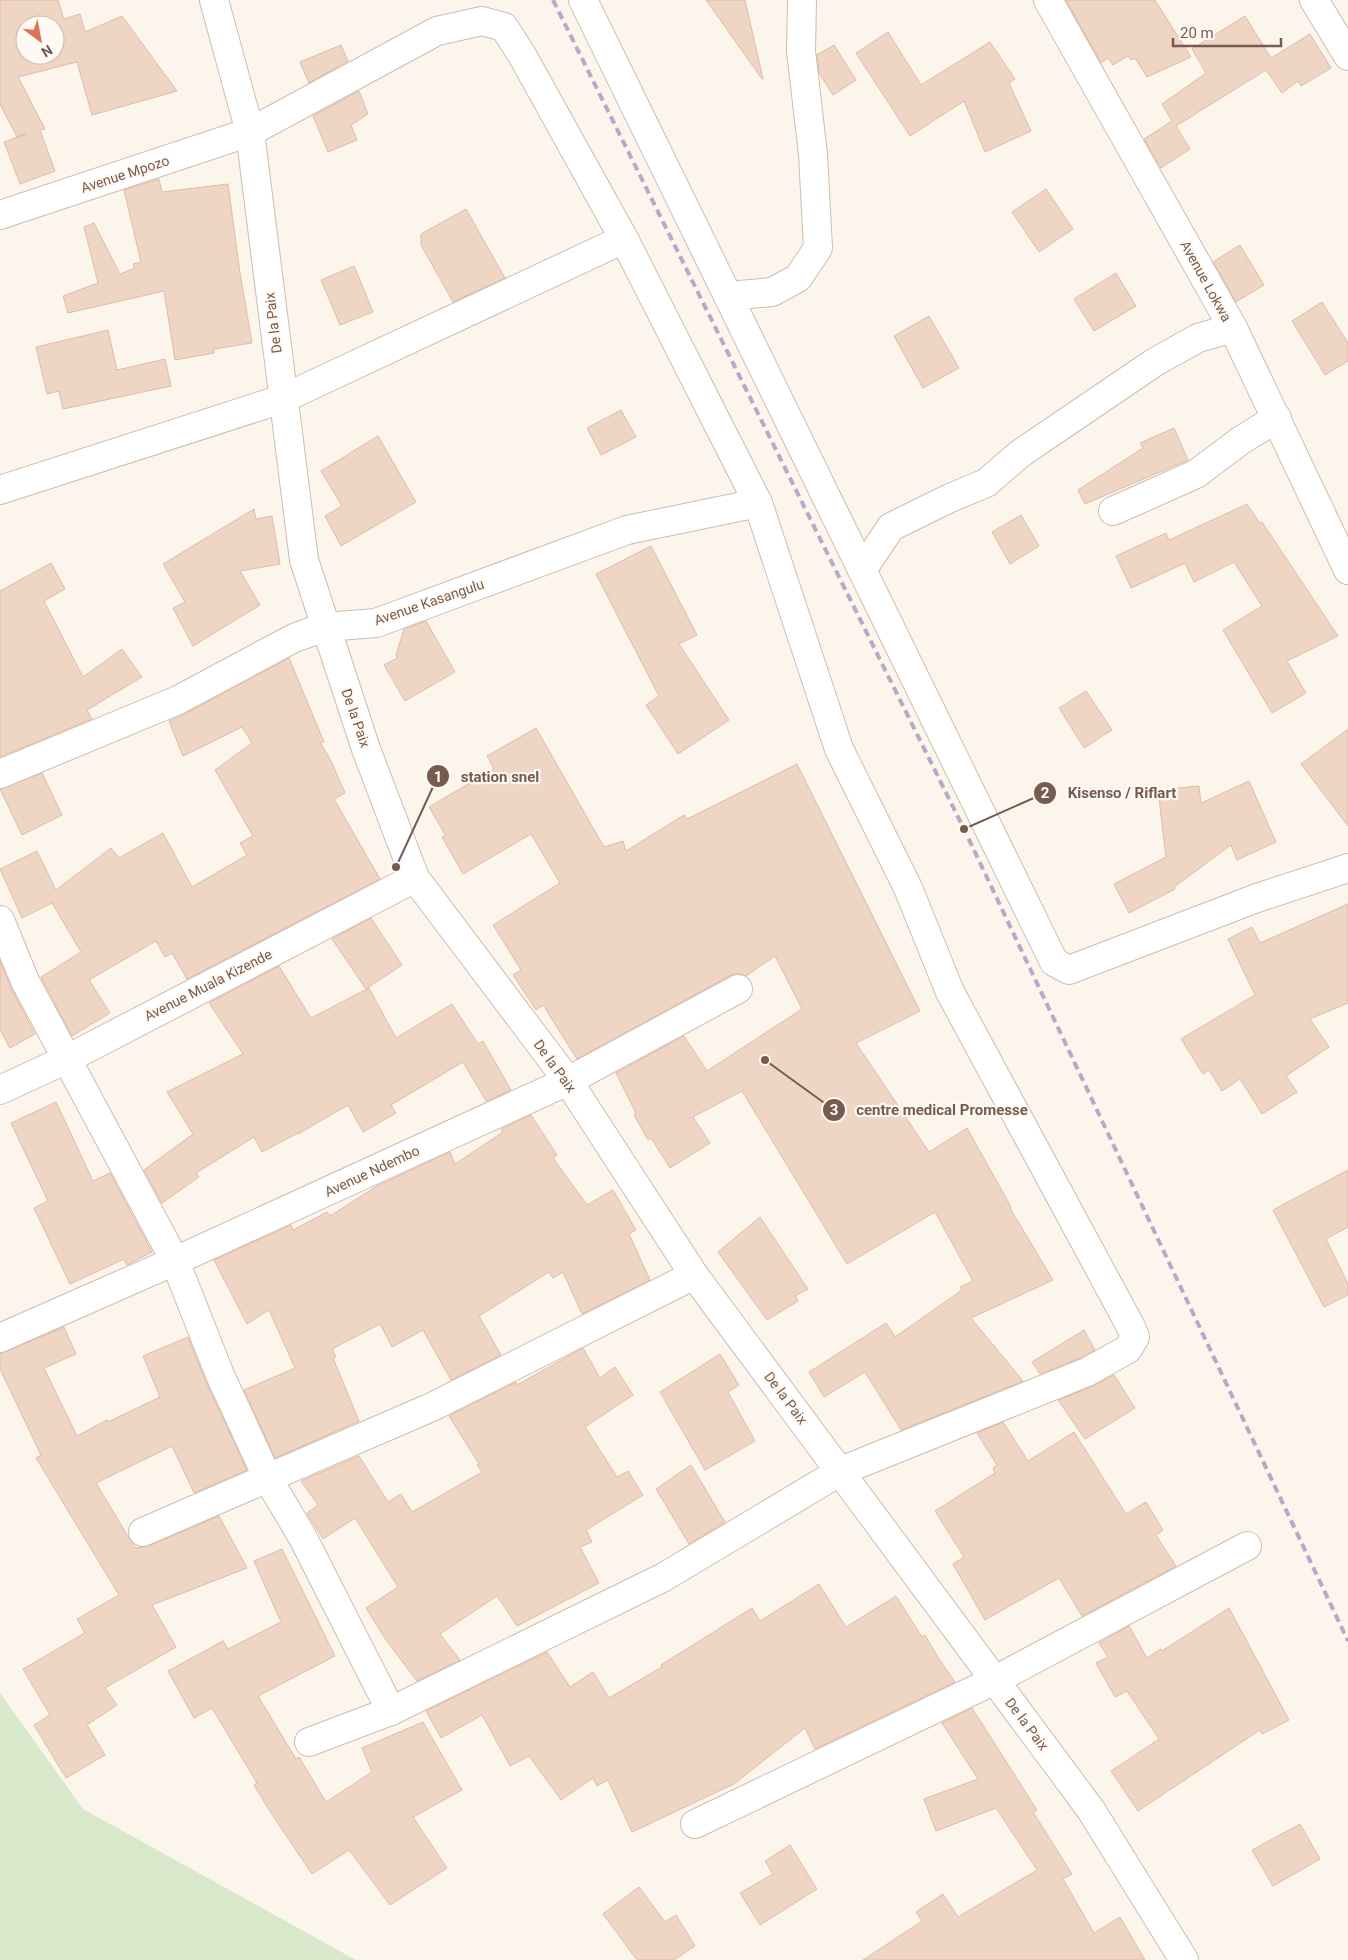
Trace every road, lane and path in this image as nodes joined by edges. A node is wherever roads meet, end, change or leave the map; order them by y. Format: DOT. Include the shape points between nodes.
graph roads {
  1 [pos="214,0"];
  2 [pos="583,0"];
  3 [pos="802,0"];
  4 [pos="1048,0"];
  5 [pos="1314,0"];
  6 [pos="1348,56"];
  7 [pos="250,132"];
  8 [pos="0,215"];
  9 [pos="624,239"];
  10 [pos="728,296"];
  11 [pos="1233,328"];
  12 [pos="282,399"];
  13 [pos="1277,418"];
  14 [pos="0,490"];
  15 [pos="758,503"];
  16 [pos="1114,512"];
  17 [pos="862,570"];
  18 [pos="1348,570"];
  19 [pos="325,627"];
  20 [pos="0,774"];
  21 [pos="1348,868"];
  22 [pos="415,878"];
  23 [pos="0,920"];
  24 [pos="738,989"];
  25 [pos="66,1059"];
  26 [pos="568,1081"];
  27 [pos="0,1090"];
  28 [pos="175,1261"];
  29 [pos="694,1275"];
  30 [pos="0,1338"];
  31 [pos="841,1471"];
  32 [pos="268,1480"];
  33 [pos="143,1532"];
  34 [pos="1247,1546"];
  35 [pos="995,1680"];
  36 [pos="391,1711"];
  37 [pos="309,1742"];
  38 [pos="695,1824"];
  39 [pos="1184,1960"];
  1 -- 7 [label="street, De la Paix"];
  2 -- 10 [label="street"];
  3 -- 10 [label="street" via="800,51 813,154 818,248 798,278 772,292"];
  4 -- 11 [label="street, Avenue Lokwa"];
  5 -- 6 [label="street"];
  7 -- 8 [label="street, Avenue Mpozo"];
  7 -- 9 [label="street, Avenue Mpozo" via="437,31 482,21 504,27"];
  7 -- 12 [label="street, De la Paix"];
  9 -- 12 [label="street"];
  9 -- 15 [label="street, Avenue Mpozo"];
  10 -- 17 [label="street"];
  11 -- 13 [label="street, Avenue Lokwa"];
  11 -- 17 [label="street" via="1198,338 1155,362 1021,453 986,483 890,527"];
  12 -- 14 [label="street"];
  12 -- 19 [label="street, De la Paix" via="304,560"];
  13 -- 16 [label="street" via="1196,474"];
  13 -- 18 [label="street, Avenue Lokwa"];
  15 -- 19 [label="street, Avenue Kasangulu" via="627,530 376,623"];
  15 -- 31 [label="street, Avenue Mpozo" via="839,748 908,888 950,992 1135,1337 1128,1349 1087,1372"];
  17 -- 21 [label="street" via="1054,962 1069,970 1257,898"];
  19 -- 20 [label="street, Avenue Kasangulu" via="294,638 178,700"];
  19 -- 22 [label="street, De la Paix" via="366,749"];
  22 -- 25 [label="street, Avenue Muala Kizende"];
  22 -- 26 [label="street, De la Paix"];
  23 -- 25 [label="street" via="24,981"];
  24 -- 26 [label="street, Avenue Ndembo"];
  25 -- 27 [label="street, Avenue Muala Kizende"];
  25 -- 28 [label="street"];
  26 -- 28 [label="street, Avenue Ndembo"];
  26 -- 29 [label="street, De la Paix"];
  28 -- 30 [label="street, Avenue Ndembo"];
  28 -- 32 [label="street" via="220,1375"];
  29 -- 31 [label="street, De la Paix"];
  29 -- 32 [label="street" via="434,1406"];
  31 -- 35 [label="street, De la Paix"];
  31 -- 36 [label="street" via="664,1577"];
  32 -- 33 [label="street"];
  32 -- 36 [label="street" via="302,1536"];
  34 -- 35 [label="street"];
  35 -- 38 [label="street"];
  35 -- 39 [label="street, De la Paix" via="1091,1810"];
  36 -- 37 [label="street"];
}
